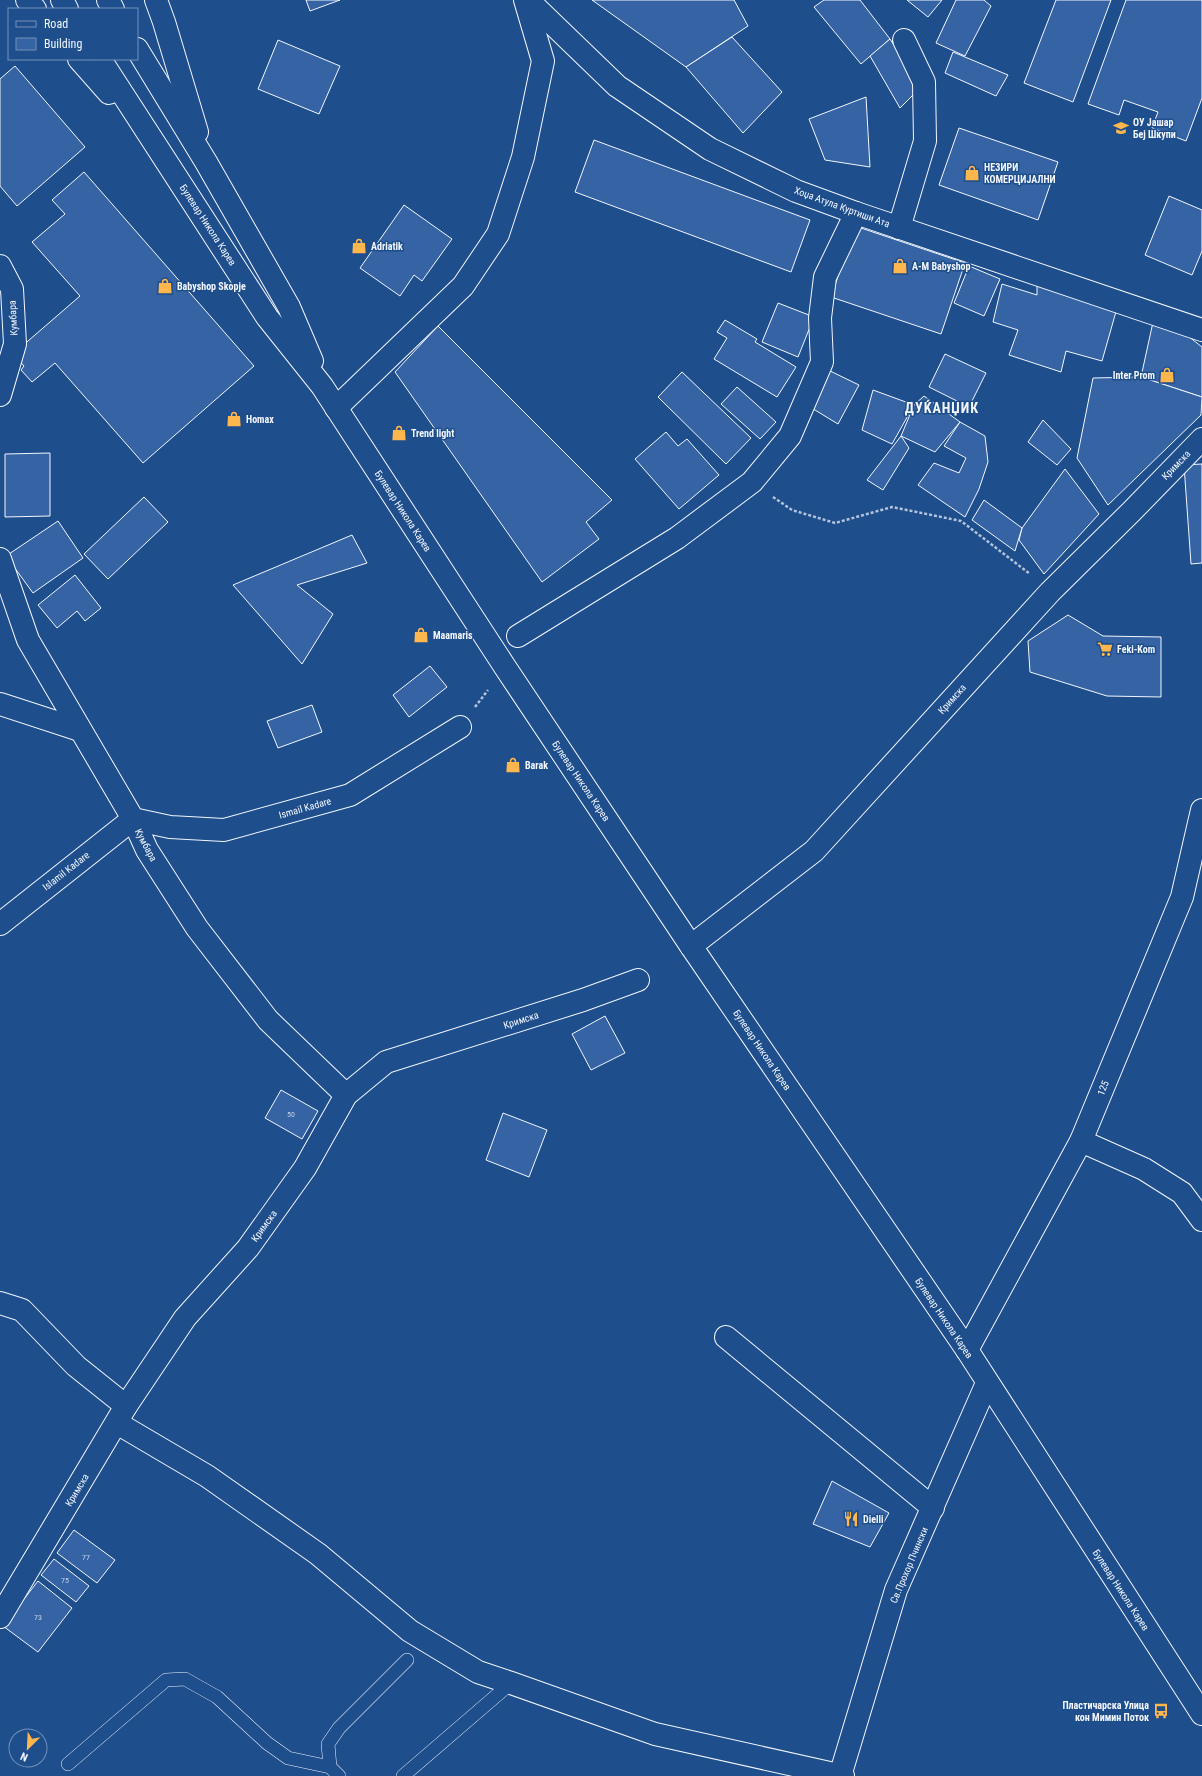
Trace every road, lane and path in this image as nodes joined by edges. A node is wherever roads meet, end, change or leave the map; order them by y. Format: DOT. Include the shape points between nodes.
graph roads {
  1 [pos="27,0"];
  2 [pos="156,0"];
  3 [pos="525,0"];
  4 [pos="528,0"];
  5 [pos="34,8"];
  6 [pos="904,40"];
  7 [pos="138,51"];
  8 [pos="80,60"];
  9 [pos="101,60"];
  10 [pos="206,162"];
  11 [pos="180,180"];
  12 [pos="856,213"];
  13 [pos="899,228"];
  14 [pos="0,266"];
  15 [pos="1202,330"];
  16 [pos="322,386"];
  17 [pos="0,395"];
  18 [pos="336,408"];
  19 [pos="1202,439"];
  20 [pos="752,482"];
  21 [pos="0,559"];
  22 [pos="1050,592"];
  23 [pos="518,636"];
  24 [pos="505,667"];
  25 [pos="0,704"];
  26 [pos="460,727"];
  27 [pos="80,730"];
  28 [pos="1202,810"];
  29 [pos="133,819"];
  30 [pos="0,924"];
  31 [pos="691,946"];
  32 [pos="638,980"];
  33 [pos="346,1095"];
  34 [pos="1081,1141"];
  35 [pos="1202,1220"];
  36 [pos="0,1303"];
  37 [pos="726,1336"];
  38 [pos="966,1350"];
  39 [pos="987,1383"];
  40 [pos="121,1415"];
  41 [pos="933,1508"];
  42 [pos="0,1617"];
  43 [pos="407,1660"];
  44 [pos="511,1683"];
  45 [pos="1202,1714"];
  46 [pos="68,1764"];
  47 [pos="335,1771"];
  48 [pos="403,1776"];
  49 [pos="841,1776"];
  1 -- 5 [label="street"];
  2 -- 10 [label="street"];
  3 -- 18 [label="street" via="543,61 523,157 498,234 463,286"];
  4 -- 12 [label="street, Хоџа Атула Куртиши Ата" via="617,86 710,149 796,191"];
  6 -- 13 [label="street" via="924,82 925,141"];
  7 -- 10 [label="street, Булевар Никола Карев"];
  8 -- 11 [label="street"];
  9 -- 11 [label="street, Булевар Никола Карев"];
  10 -- 16 [label="street, Булевар Никола Карев" via="289,306"];
  11 -- 16 [label="street, Булевар Никола Карев" via="267,317"];
  12 -- 13 [label="street, Хоџа Атула Куртиши Ата"];
  12 -- 20 [label="street" via="825,277 820,318 822,362 790,436"];
  13 -- 15 [label="street, Хоџа Атула Куртиши Ата"];
  14 -- 17 [label="street, Кумбара" via="12,289 15,344"];
  16 -- 18 [label="street, Булевар Никола Карев"];
  18 -- 24 [label="street, Булевар Никола Карев"];
  19 -- 22 [label="street, Кримска"];
  20 -- 22 [label="path" via="792,510 835,523 892,507 961,521 1017,563"];
  20 -- 23 [label="street" via="677,538"];
  21 -- 27 [label="street, Кумбара" via="28,640"];
  22 -- 31 [label="street, Кримска" via="814,851"];
  24 -- 26 [label="path"];
  24 -- 31 [label="street, Булевар Никола Карев"];
  25 -- 27 [label="street"];
  26 -- 29 [label="street, Ismail Kadare" via="350,795 276,816 224,830 170,827"];
  27 -- 29 [label="street, Кумбара"];
  28 -- 34 [label="street, 125" via="1182,897"];
  29 -- 30 [label="street, Islamil Kadare"];
  29 -- 33 [label="street, Кумбара" via="147,850 197,928 268,1020"];
  31 -- 38 [label="street, Булевар Никола Карев"];
  32 -- 33 [label="street, Кримска" via="386,1062"];
  33 -- 40 [label="street, Кримска" via="305,1168 248,1248 185,1318"];
  34 -- 35 [label="street" via="1144,1169 1182,1192"];
  34 -- 38 [label="street, 125"];
  36 -- 40 [label="street" via="22,1310"];
  37 -- 41 [label="street"];
  38 -- 39 [label="street, Булевар Никола Карев"];
  39 -- 41 [label="street, Св.Прохор Пчински"];
  39 -- 45 [label="street, Булевар Никола Карев"];
  40 -- 42 [label="street, Кримска"];
  40 -- 44 [label="street" via="318,1554 410,1631 478,1672"];
  41 -- 49 [label="street, Св.Прохор Пчински" via="896,1590"];
  43 -- 47 [label="lane" via="339,1728 328,1744"];
  44 -- 48 [label="lane"];
  44 -- 49 [label="street" via="655,1734"];
  46 -- 47 [label="lane" via="166,1680 185,1679 217,1697 267,1743 288,1758"];
}
